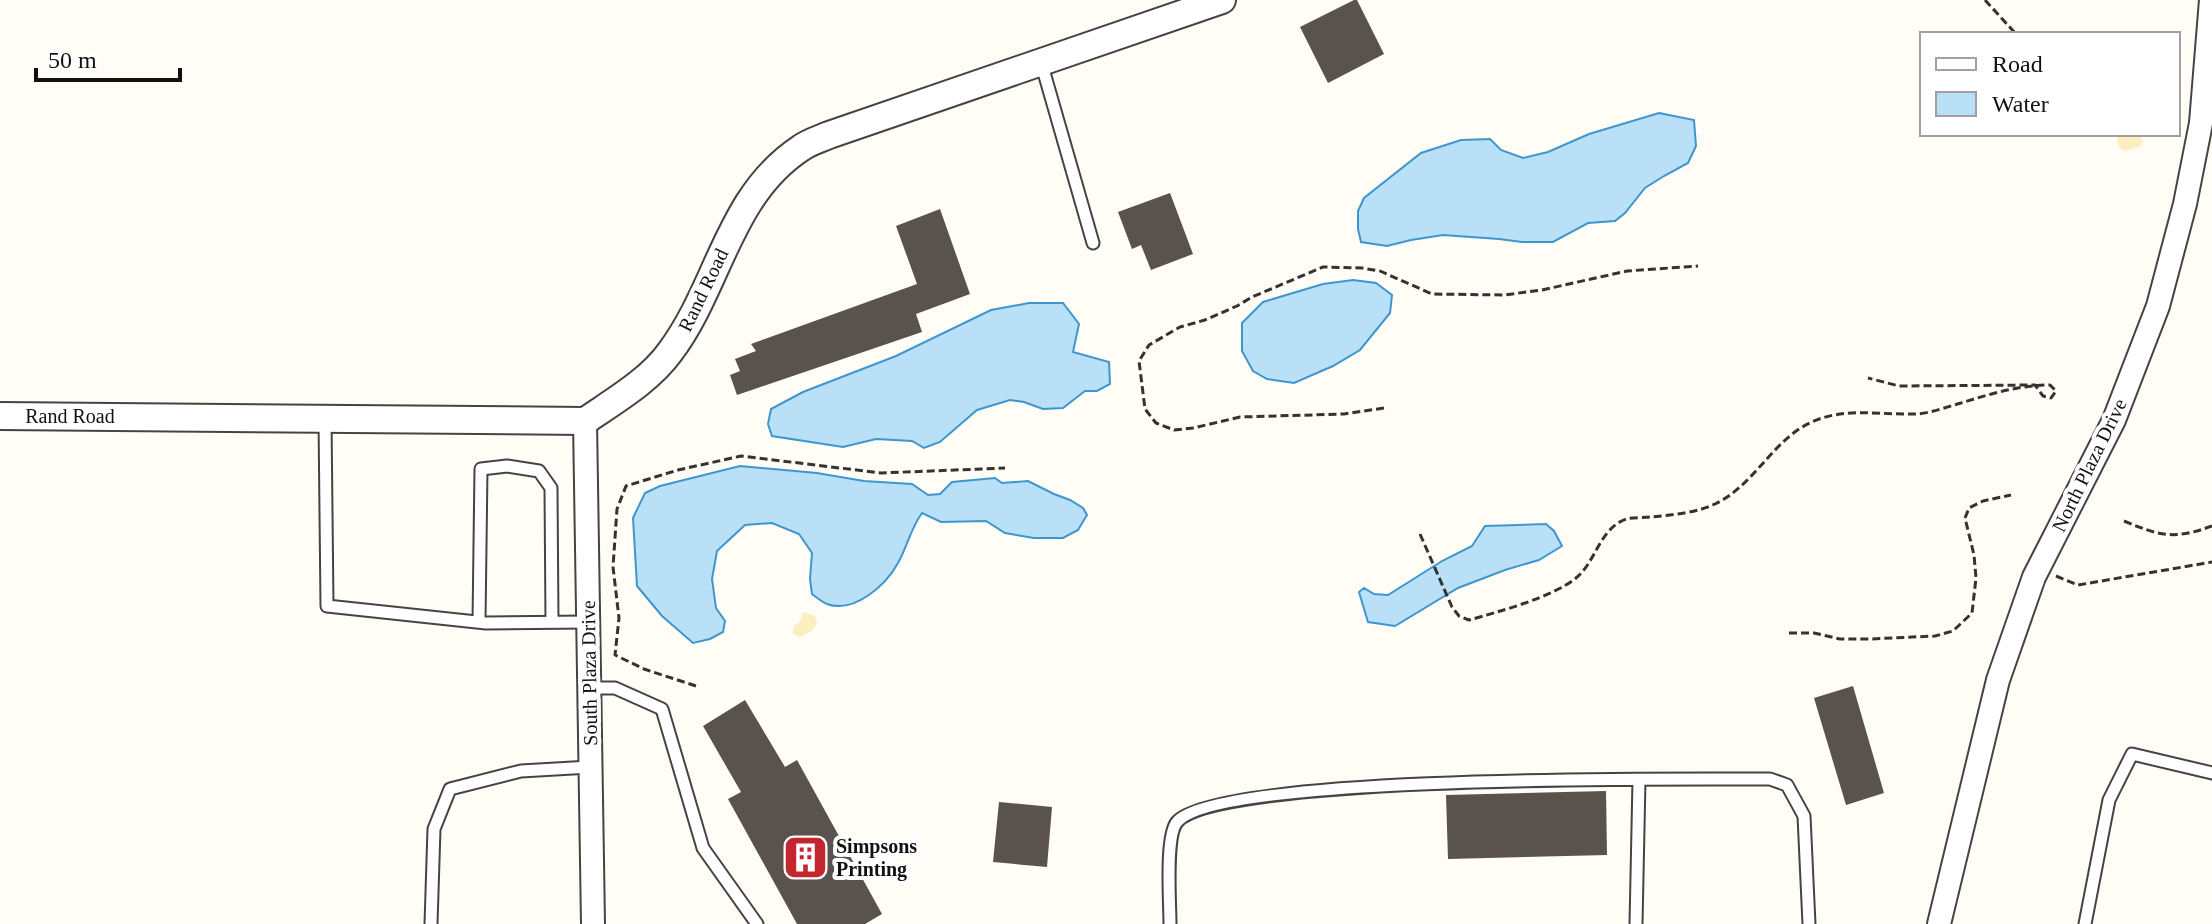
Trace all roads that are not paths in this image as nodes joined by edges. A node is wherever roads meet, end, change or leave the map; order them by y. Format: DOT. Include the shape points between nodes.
graph roads {
  1 [pos="1222,0"];
  2 [pos="2211,0"];
  3 [pos="2210,28"];
  4 [pos="2209,56"];
  5 [pos="1041,62"];
  6 [pos="1093,243"];
  7 [pos="0,416"];
  8 [pos="325,419"];
  9 [pos="585,421"];
  10 [pos="479,622"];
  11 [pos="552,622"];
  12 [pos="588,622"];
  13 [pos="589,688"];
  14 [pos="590,767"];
  15 [pos="2212,773"];
  16 [pos="1639,780"];
  17 [pos="431,924"];
  18 [pos="593,924"];
  19 [pos="757,924"];
  20 [pos="1170,924"];
  21 [pos="1636,924"];
  22 [pos="1809,924"];
  23 [pos="1939,924"];
  24 [pos="2085,924"];
  1 -- 5 [label="street, Rand Road"];
  2 -- 3 [label="street, North Plaza Drive"];
  3 -- 4 [label="street, North Plaza Drive"];
  4 -- 23 [label="street, North Plaza Drive" via="2185,204 2158,306 2114,420 2038,569 1998,680"];
  5 -- 6 [label="lane"];
  5 -- 9 [label="street, Rand Road" via="801,148 754,193 668,356"];
  7 -- 8 [label="street, Rand Road"];
  8 -- 9 [label="street, Rand Road"];
  8 -- 10 [label="lane" via="327,606"];
  9 -- 12 [label="street, South Plaza Drive"];
  10 -- 11 [label="lane"];
  10 -- 11 [label="lane" via="481,469 507,466 539,471 551,488"];
  11 -- 12 [label="lane"];
  12 -- 13 [label="street, South Plaza Drive"];
  13 -- 14 [label="street, South Plaza Drive"];
  13 -- 19 [label="lane" via="615,688 662,709 703,848"];
  14 -- 17 [label="lane" via="521,771 450,789 434,829"];
  14 -- 18 [label="street, South Plaza Drive"];
  15 -- 24 [label="lane" via="2132,754 2109,800"];
  16 -- 20 [label="lane" via="1302,791 1204,807 1177,821 1170,837"];
  16 -- 21 [label="lane"];
  16 -- 22 [label="lane" via="1770,779 1787,785 1804,816"];
}
